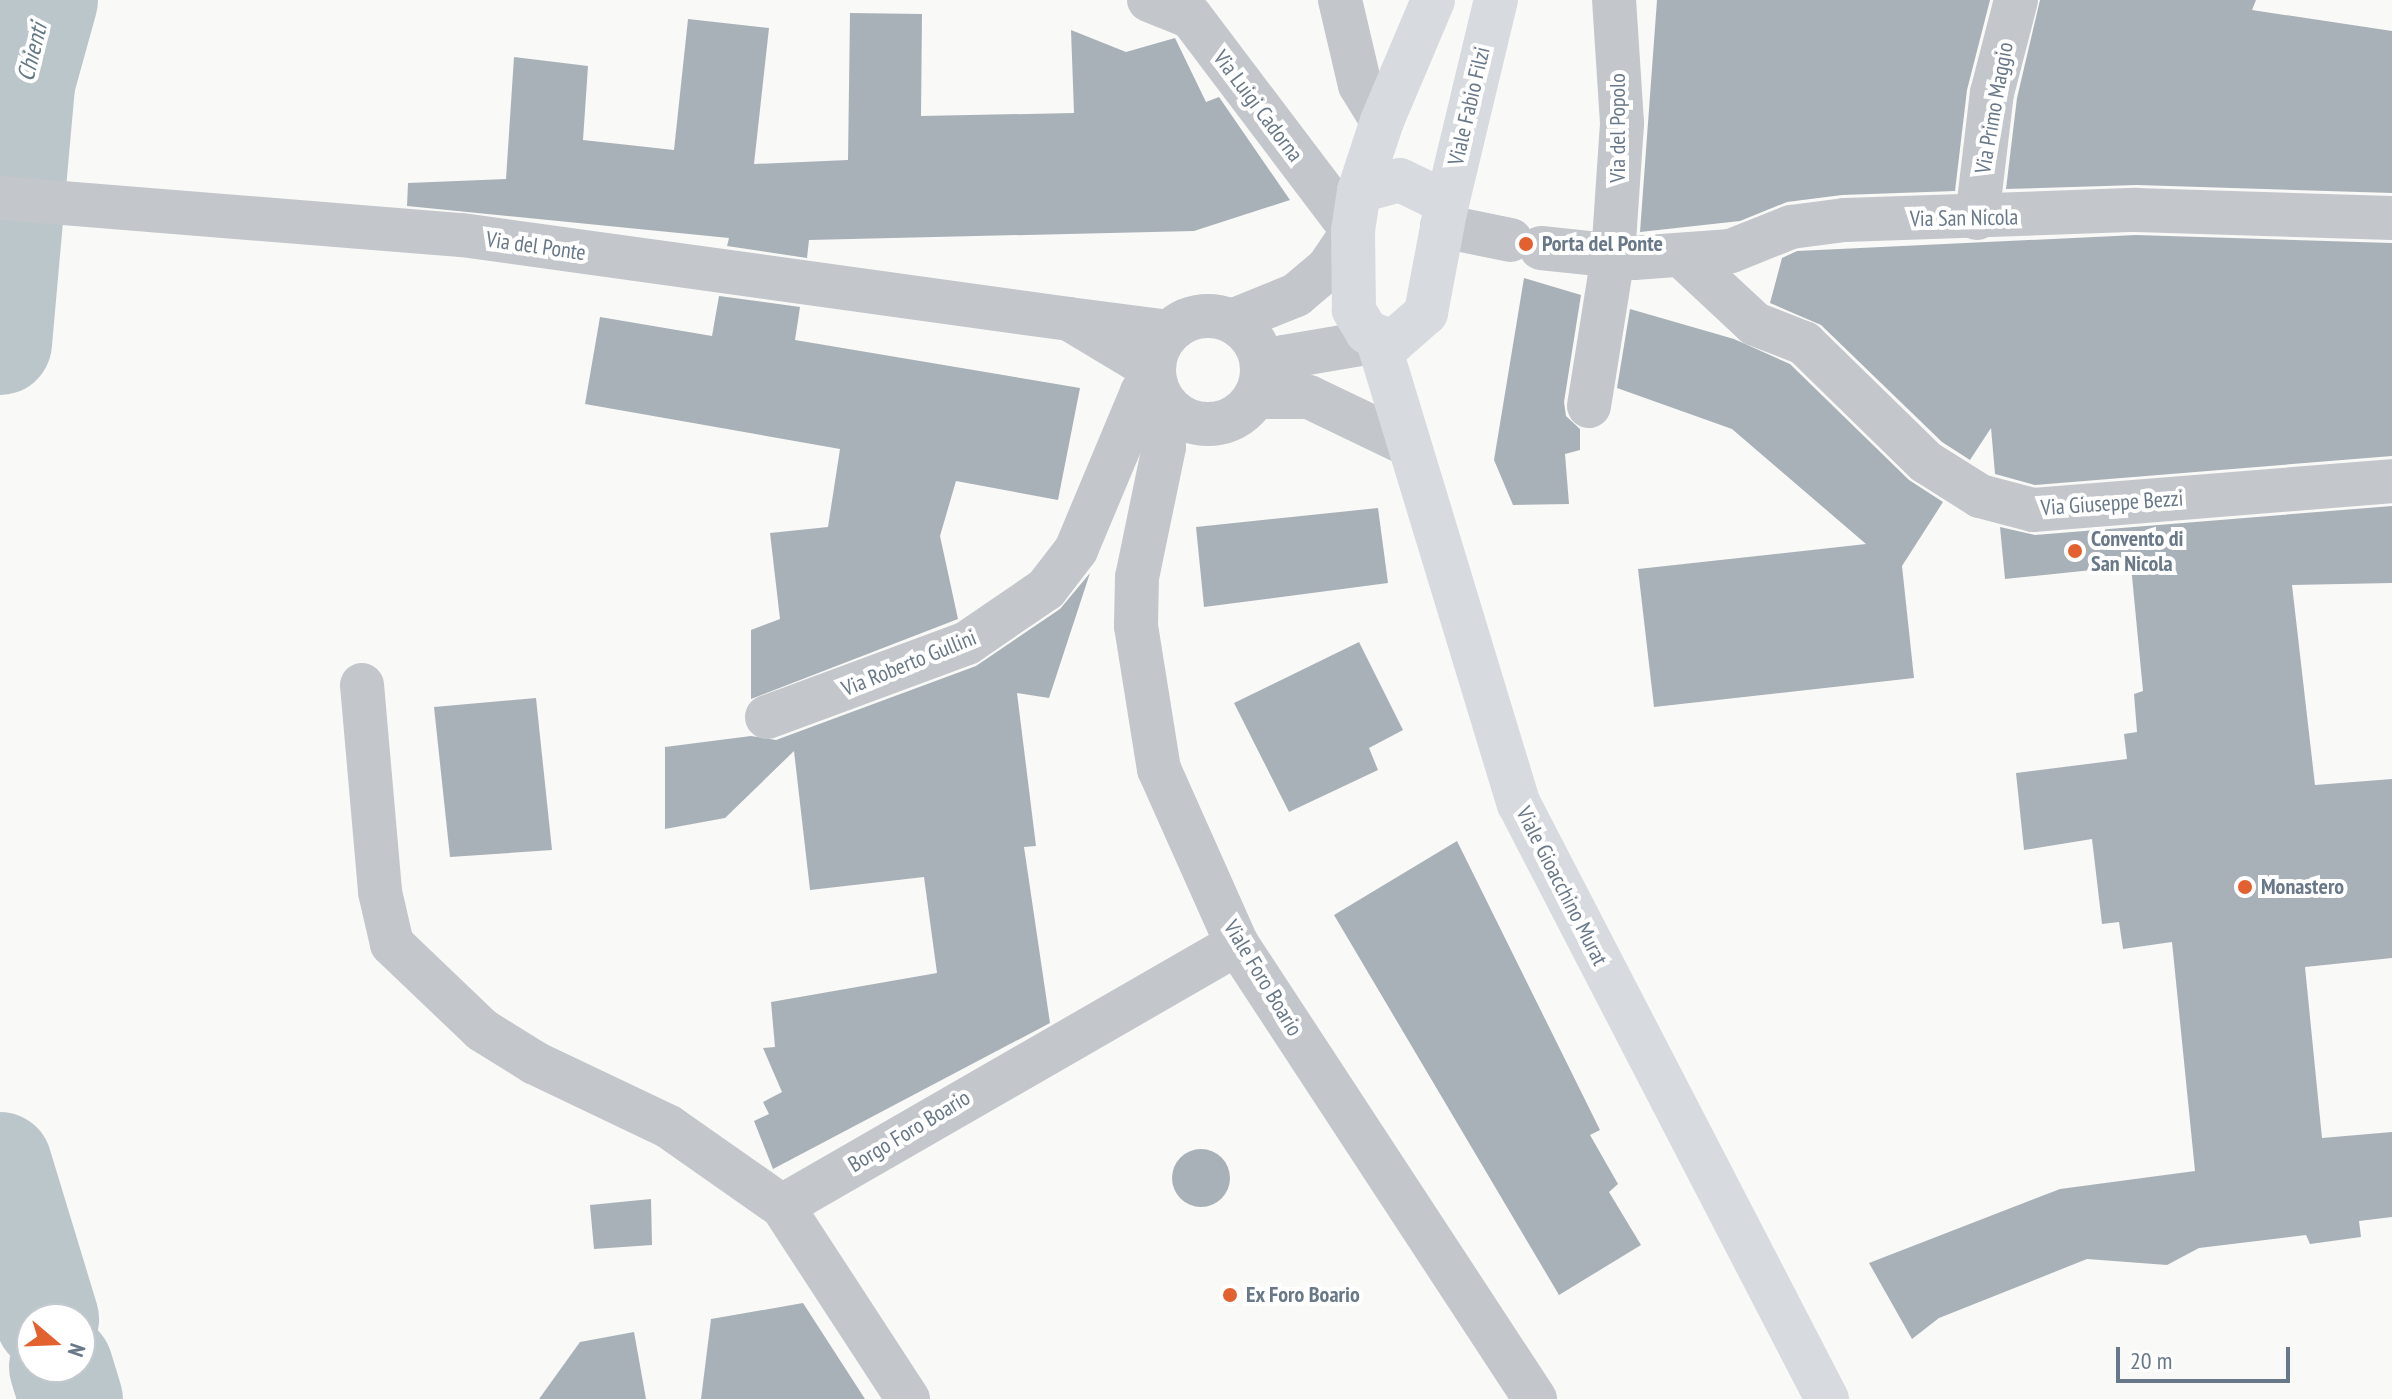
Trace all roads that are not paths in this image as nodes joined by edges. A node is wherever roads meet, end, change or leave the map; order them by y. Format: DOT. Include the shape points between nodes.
graph roads {
  1 [pos="1149,0"];
  2 [pos="1340,0"];
  3 [pos="1433,0"];
  4 [pos="1496,0"];
  5 [pos="1614,0"];
  6 [pos="2016,0"];
  7 [pos="1382,121"];
  8 [pos="0,198"];
  9 [pos="1356,211"];
  10 [pos="1977,218"];
  11 [pos="2392,218"];
  12 [pos="1443,219"];
  13 [pos="1681,255"];
  14 [pos="1613,256"];
  15 [pos="1232,321"];
  16 [pos="1378,341"];
  17 [pos="1160,371"];
  18 [pos="1259,383"];
  19 [pos="1589,406"];
  20 [pos="1214,424"];
  21 [pos="1407,444"];
  22 [pos="2392,481"];
  23 [pos="1154,506"];
  24 [pos="362,685"];
  25 [pos="767,717"];
  26 [pos="1237,944"];
  27 [pos="782,1206"];
  28 [pos="908,1399"];
  29 [pos="1535,1399"];
  30 [pos="1827,1399"];
  1 -- 9 [label="street, Via Luigi Cadorna" via="1191,17"];
  2 -- 7 [label="street" via="1360,85"];
  3 -- 7 [label="main road"];
  4 -- 12 [label="main road, Viale Fabio Filzi"];
  5 -- 14 [label="street, Via del Popolo" via="1622,123"];
  6 -- 10 [label="street, Via Primo Maggio" via="1992,93"];
  7 -- 9 [label="main road"];
  8 -- 17 [label="street, Via del Ponte" via="462,235 1069,319"];
  9 -- 12 [label="main road" via="1400,180 1437,198"];
  9 -- 15 [label="street" via="1328,268 1296,295"];
  9 -- 16 [label="main road" via="1354,310"];
  10 -- 11 [label="street, Via San Nicola" via="2136,210"];
  10 -- 13 [label="street, Via San Nicola" via="1791,227 1731,251"];
  12 -- 14 [label="street, Via San Nicola" via="1526,244"];
  12 -- 16 [label="main road, Viale Fabio Filzi" via="1426,313 1401,339"];
  13 -- 14 [label="street, Via San Nicola"];
  13 -- 22 [label="street, Via Giuseppe Bezzi" via="1755,324 1804,343 1926,462 1980,496 2033,510"];
  14 -- 19 [label="street, Via del Popolo"];
  15 -- 17 [label="street" via="1198,317"];
  15 -- 18 [label="street" via="1253,341"];
  16 -- 18 [label="street" via="1284,357"];
  16 -- 21 [label="main road, Viale Gioacchino Murat"];
  17 -- 20 [label="street" via="1184,419"];
  17 -- 23 [label="street, Viale Foro Boario" via="1164,447"];
  17 -- 25 [label="street, Via Roberto Gullini" via="1142,392 1076,550 1046,589 967,643"];
  18 -- 20 [label="street" via="1245,411"];
  18 -- 21 [label="street" via="1309,397"];
  20 -- 23 [label="street, Viale Foro Boario" via="1183,457"];
  21 -- 30 [label="main road, Viale Gioacchino Murat" via="1519,804"];
  23 -- 26 [label="street, Viale Foro Boario" via="1136,613 1147,724 1182,825"];
  24 -- 27 [label="street" via="380,892 392,944 482,1030 535,1063 669,1127"];
  26 -- 27 [label="street, Borgo Foro Boario"];
  26 -- 29 [label="street, Viale Foro Boario"];
  27 -- 28 [label="street"];
}
